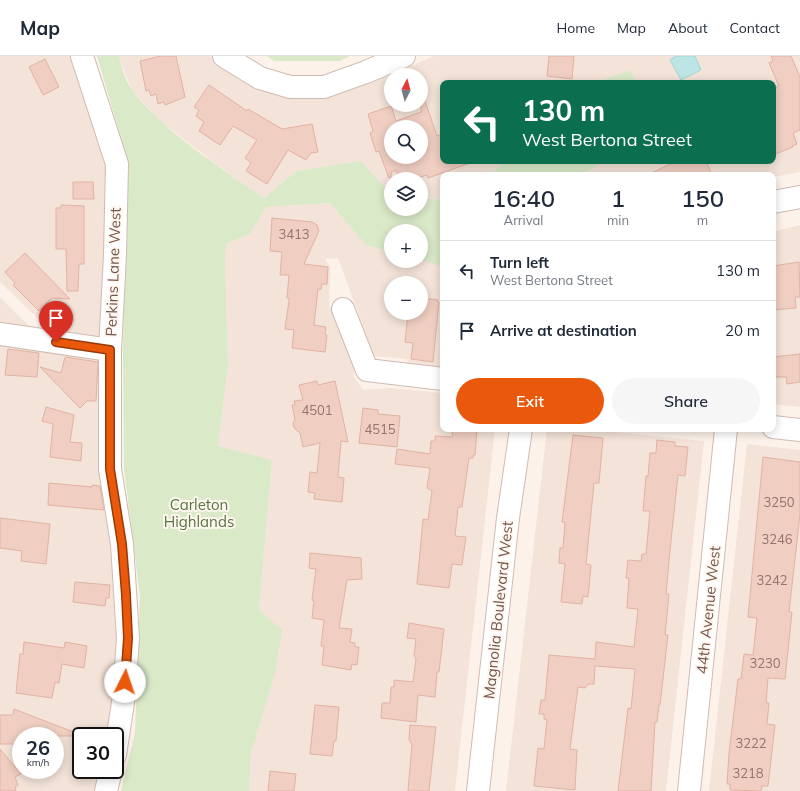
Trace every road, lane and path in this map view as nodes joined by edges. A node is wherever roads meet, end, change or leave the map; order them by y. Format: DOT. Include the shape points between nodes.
graph roads {
  1 [pos="82,56"];
  2 [pos="224,56"];
  3 [pos="404,56"];
  4 [pos="800,197"];
  5 [pos="776,201"];
  6 [pos="343,309"];
  7 [pos="0,334"];
  8 [pos="110,350"];
  9 [pos="440,379"];
  10 [pos="776,427"];
  11 [pos="800,430"];
  12 [pos="521,432"];
  13 [pos="726,432"];
  14 [pos="119,727"];
  15 [pos="109,779"];
  16 [pos="106,791"];
  17 [pos="478,791"];
  18 [pos="689,791"];
  1 -- 8 [label="street, Perkins Lane West" via="117,164"];
  2 -- 3 [label="street" via="260,78 290,87 324,87"];
  4 -- 5 [label="street"];
  6 -- 9 [label="street" via="367,370"];
  7 -- 8 [label="street"];
  8 -- 14 [label="street, Perkins Lane West" via="110,469 122,544 128,638"];
  10 -- 11 [label="street"];
  12 -- 17 [label="street, Magnolia Boulevard West" via="509,512"];
  13 -- 18 [label="street, 44th Avenue West"];
  15 -- 16 [label="street"];
}
